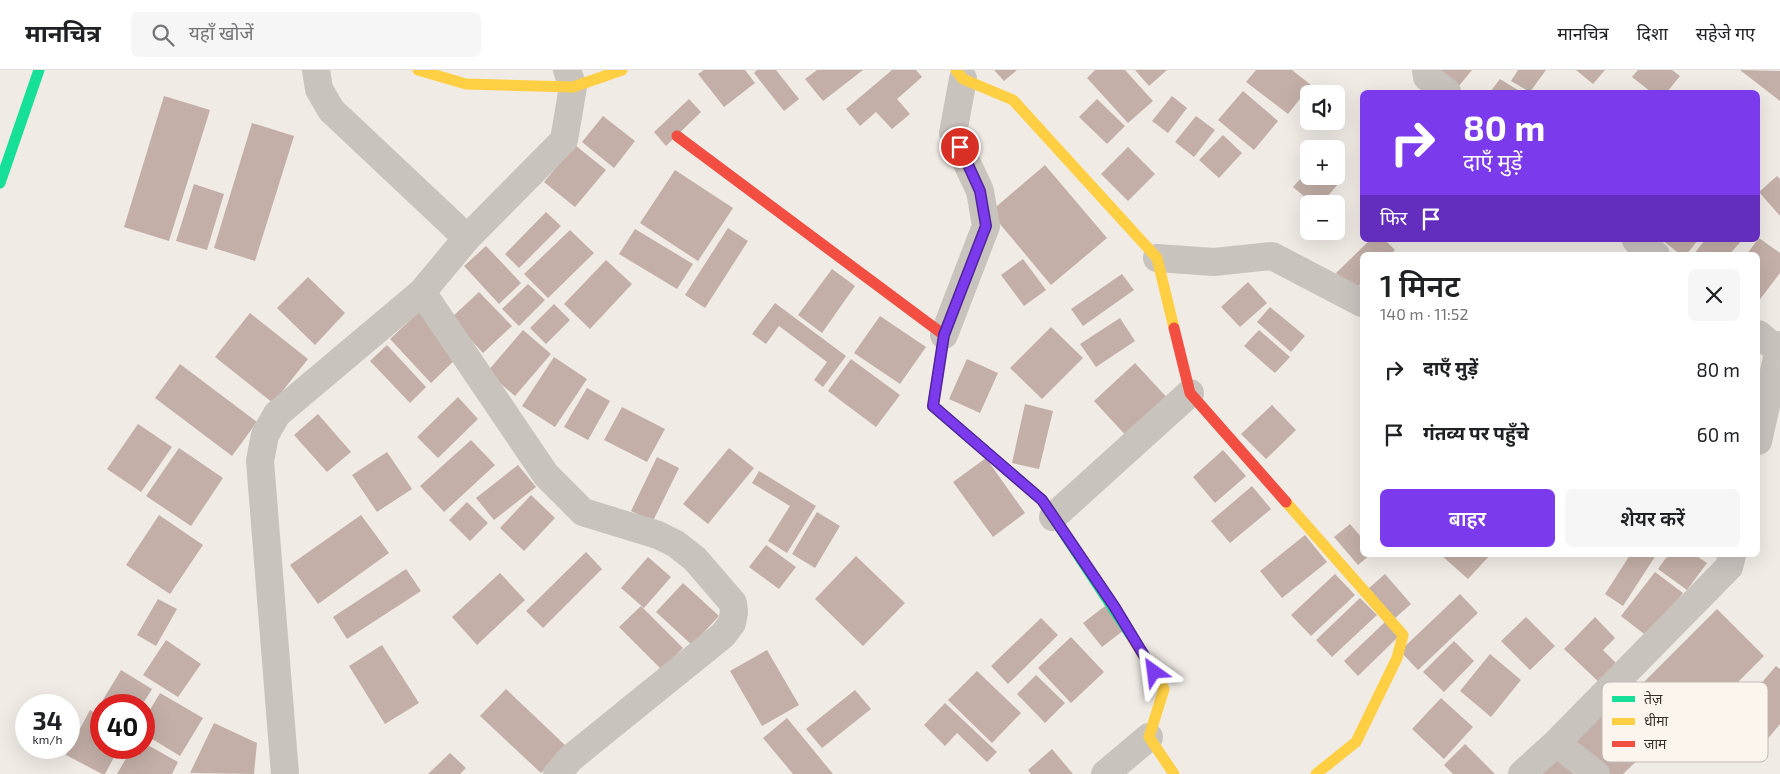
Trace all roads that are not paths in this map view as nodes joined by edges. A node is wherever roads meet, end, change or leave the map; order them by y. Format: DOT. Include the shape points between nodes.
graph roads {
  1 [pos="40,70"];
  2 [pos="316,70"];
  3 [pos="418,70"];
  4 [pos="622,70"];
  5 [pos="1426,70"];
  6 [pos="960,75"];
  7 [pos="570,78"];
  8 [pos="1444,90"];
  9 [pos="677,136"];
  10 [pos="0,183"];
  11 [pos="467,238"];
  12 [pos="1639,242"];
  13 [pos="1652,252"];
  14 [pos="1157,258"];
  15 [pos="422,292"];
  16 [pos="1360,302"];
  17 [pos="944,335"];
  18 [pos="1772,343"];
  19 [pos="1190,393"];
  20 [pos="1760,427"];
  21 [pos="1053,517"];
  22 [pos="1726,559"];
  23 [pos="1612,682"];
  24 [pos="1602,693"];
  25 [pos="1150,737"];
  26 [pos="1556,743"];
  27 [pos="285,774"];
  28 [pos="557,774"];
  29 [pos="1106,774"];
  30 [pos="1174,774"];
  31 [pos="1316,774"];
  32 [pos="1522,774"];
  33 [pos="1596,774"];
  1 -- 10 [label="street"];
  2 -- 11 [label="street" via="319,89 331,110"];
  3 -- 7 [label="street" via="466,84"];
  4 -- 7 [label="street"];
  5 -- 8 [label="street" via="1427,77"];
  6 -- 14 [label="street" via="1013,100"];
  6 -- 17 [label="street" via="953,133 980,191 986,226"];
  7 -- 11 [label="street" via="564,140"];
  9 -- 17 [label="street"];
  11 -- 15 [label="street"];
  12 -- 13 [label="street"];
  14 -- 16 [label="street" via="1214,262 1272,256"];
  14 -- 19 [label="street"];
  15 -- 27 [label="street" via="277,414 265,435 260,461"];
  15 -- 28 [label="street" via="546,475 583,512 658,535 676,544 695,559 733,602 732,623 723,635 571,758"];
  17 -- 21 [label="street" via="933,406 1042,500"];
  18 -- 20 [label="street"];
  19 -- 21 [label="street"];
  19 -- 31 [label="street" via="1403,635 1397,658 1356,742"];
  21 -- 25 [label="street" via="1114,606 1164,689"];
  22 -- 23 [label="street"];
  24 -- 26 [label="street"];
  25 -- 29 [label="street"];
  25 -- 30 [label="street"];
  26 -- 32 [label="street"];
  26 -- 33 [label="street"];
}
